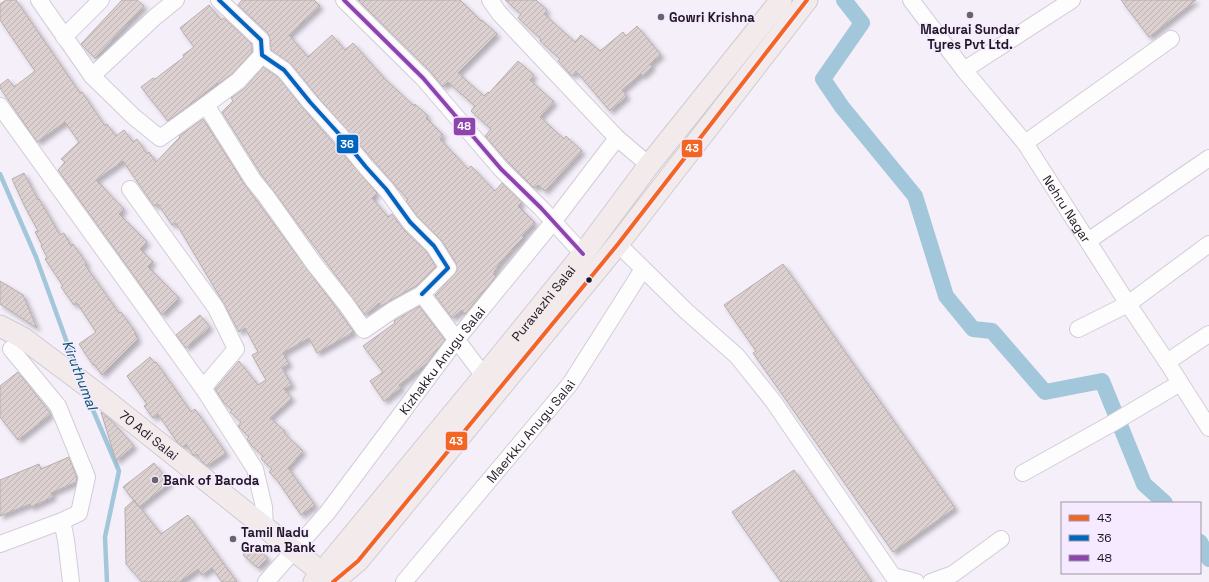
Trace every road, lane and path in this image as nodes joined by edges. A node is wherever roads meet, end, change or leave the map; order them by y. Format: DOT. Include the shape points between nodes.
graph roads {
  1 [pos="39,0"];
  2 [pos="101,0"];
  3 [pos="176,0"];
  4 [pos="219,0"];
  5 [pos="344,0"];
  6 [pos="490,0"];
  7 [pos="781,0"];
  8 [pos="807,0"];
  9 [pos="911,0"];
  10 [pos="1072,0"];
  11 [pos="64,37"];
  12 [pos="1171,39"];
  13 [pos="262,55"];
  14 [pos="964,70"];
  15 [pos="92,76"];
  16 [pos="206,105"];
  17 [pos="0,106"];
  18 [pos="617,138"];
  19 [pos="1025,143"];
  20 [pos="1209,158"];
  21 [pos="649,166"];
  22 [pos="130,189"];
  23 [pos="553,222"];
  24 [pos="1088,241"];
  25 [pos="618,244"];
  26 [pos="1209,244"];
  27 [pos="583,254"];
  28 [pos="643,269"];
  29 [pos="422,294"];
  30 [pos="1128,304"];
  31 [pos="0,326"];
  32 [pos="1078,329"];
  33 [pos="1209,334"];
  34 [pos="457,339"];
  35 [pos="18,348"];
  36 [pos="1167,362"];
  37 [pos="484,376"];
  38 [pos="1180,383"];
  39 [pos="202,388"];
  40 [pos="1204,409"];
  41 [pos="1209,428"];
  42 [pos="1023,473"];
  43 [pos="62,521"];
  44 [pos="265,528"];
  45 [pos="1001,539"];
  46 [pos="0,544"];
  47 [pos="294,551"];
  48 [pos="324,580"];
  49 [pos="71,582"];
  50 [pos="266,582"];
  51 [pos="404,582"];
  52 [pos="916,582"];
  53 [pos="931,582"];
  1 -- 11 [label="street"];
  2 -- 11 [label="street"];
  3 -- 15 [label="street"];
  4 -- 13 [label="street" via="261,40"];
  5 -- 23 [label="street" via="423,78 501,169"];
  6 -- 18 [label="street" via="499,13"];
  7 -- 21 [label="main road, Puravazhi Salai"];
  8 -- 25 [label="main road, Puravazhi Salai"];
  9 -- 14 [label="street, Nehru Nagar"];
  10 -- 14 [label="street"];
  11 -- 15 [label="street"];
  12 -- 19 [label="street"];
  13 -- 16 [label="street" via="238,80"];
  13 -- 29 [label="street" via="284,70 410,222 434,246 448,268"];
  14 -- 19 [label="street, Nehru Nagar"];
  15 -- 16 [label="street" via="160,138"];
  16 -- 29 [label="street" via="253,180 364,330"];
  17 -- 39 [label="street"];
  18 -- 21 [label="street"];
  18 -- 23 [label="street, Kizhakku Anugu Salai"];
  19 -- 24 [label="street, Nehru Nagar"];
  20 -- 24 [label="street"];
  21 -- 27 [label="main road, Puravazhi Salai"];
  22 -- 39 [label="street" via="216,308 236,349"];
  23 -- 27 [label="street"];
  23 -- 34 [label="street, Kizhakku Anugu Salai"];
  24 -- 30 [label="street, Nehru Nagar"];
  25 -- 28 [label="street"];
  25 -- 48 [label="main road, Puravazhi Salai" via="358,560"];
  26 -- 30 [label="street"];
  27 -- 37 [label="main road, Puravazhi Salai"];
  28 -- 51 [label="street, Maerkku Anugu Salai" via="570,384"];
  28 -- 52 [label="street" via="737,356 773,401 893,576"];
  29 -- 34 [label="street"];
  30 -- 32 [label="street"];
  30 -- 36 [label="street, Nehru Nagar"];
  31 -- 35 [label="main road, 70 Adi Salai"];
  33 -- 36 [label="street"];
  34 -- 37 [label="street"];
  34 -- 47 [label="street, Kizhakku Anugu Salai" via="326,513"];
  35 -- 43 [label="street" via="58,406 87,477 79,513"];
  35 -- 44 [label="main road, 70 Adi Salai" via="99,395"];
  36 -- 38 [label="street, Nehru Nagar"];
  37 -- 48 [label="main road, Puravazhi Salai"];
  38 -- 40 [label="street, Nehru Nagar"];
  38 -- 42 [label="street"];
  39 -- 44 [label="street" via="255,469 264,507"];
  40 -- 41 [label="street, Nehru Nagar"];
  43 -- 46 [label="street"];
  43 -- 49 [label="street"];
  44 -- 47 [label="main road, 70 Adi Salai"];
  45 -- 53 [label="street" via="953,574"];
  47 -- 48 [label="main road, 70 Adi Salai"];
  47 -- 50 [label="street, Kizhakku Anugu Salai"];
}
